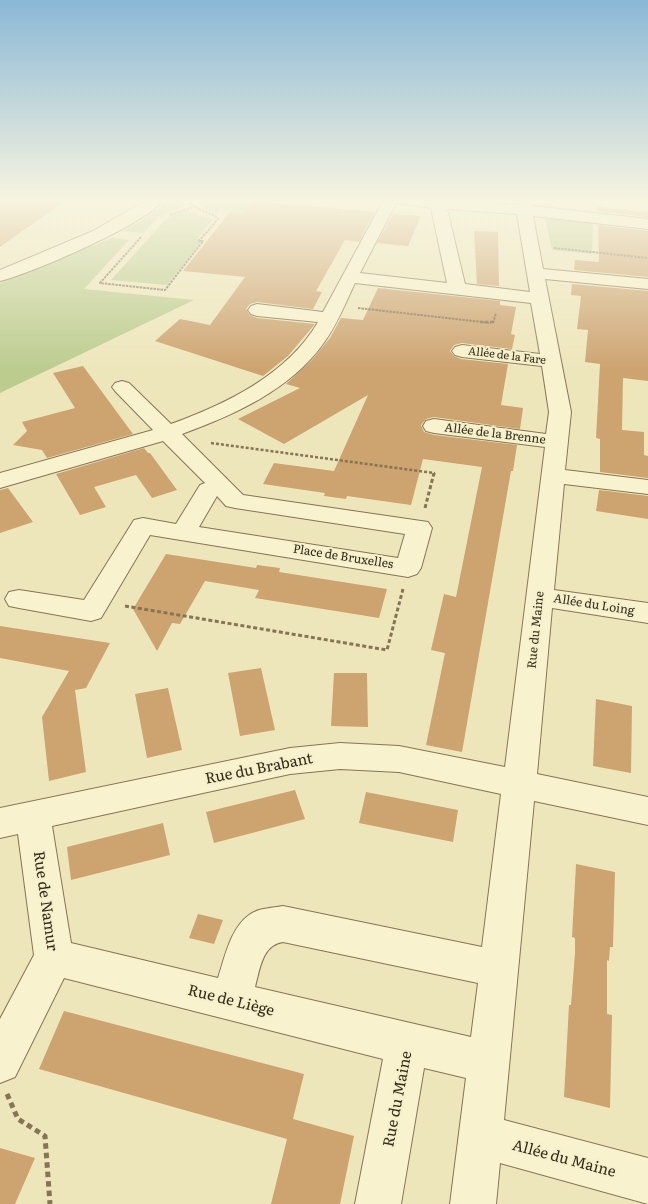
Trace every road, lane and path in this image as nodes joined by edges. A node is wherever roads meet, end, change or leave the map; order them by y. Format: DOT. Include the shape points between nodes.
graph roads {
  1 [pos="48,257"];
  2 [pos="124,257"];
  3 [pos="190,257"];
  4 [pos="360,257"];
  5 [pos="450,257"];
  6 [pos="533,257"];
  7 [pos="535,273"];
  8 [pos="0,276"];
  9 [pos="349,277"];
  10 [pos="648,284"];
  11 [pos="457,289"];
  12 [pos="502,294"];
  13 [pos="539,298"];
  14 [pos="257,310"];
  15 [pos="332,312"];
  16 [pos="462,351"];
  17 [pos="552,361"];
  18 [pos="122,387"];
  19 [pos="434,426"];
  20 [pos="175,439"];
  21 [pos="557,442"];
  22 [pos="553,476"];
  23 [pos="0,481"];
  24 [pos="221,486"];
  25 [pos="648,487"];
  26 [pos="419,528"];
  27 [pos="184,533"];
  28 [pos="408,568"];
  29 [pos="540,597"];
  30 [pos="19,599"];
  31 [pos="97,601"];
  32 [pos="648,613"];
  33 [pos="519,785"];
  34 [pos="648,810"];
  35 [pos="16,821"];
  36 [pos="54,957"];
  37 [pos="499,969"];
  38 [pos="230,1000"];
  39 [pos="407,1044"];
  40 [pos="489,1062"];
  41 [pos="2,1074"];
  42 [pos="480,1136"];
  43 [pos="648,1181"];
  44 [pos="50,1204"];
  45 [pos="378,1204"];
  46 [pos="473,1204"];
  1 -- 8 [label="street"];
  2 -- 3 [label="path" via="100,283 165,290"];
  4 -- 9 [label="street"];
  5 -- 11 [label="street"];
  6 -- 7 [label="street, Rue du Maine"];
  7 -- 10 [label="street"];
  7 -- 13 [label="street, Rue du Maine"];
  9 -- 11 [label="street"];
  9 -- 15 [label="street"];
  11 -- 12 [label="street"];
  12 -- 13 [label="street"];
  12 -- 15 [label="path" via="493,323"];
  13 -- 17 [label="street, Rue du Maine"];
  14 -- 15 [label="street"];
  15 -- 20 [label="street" via="310,347 281,376"];
  16 -- 17 [label="street, Allée de la Fare"];
  17 -- 21 [label="street, Rue du Maine" via="560,412"];
  18 -- 20 [label="street"];
  19 -- 21 [label="street, Allée de la Brenne"];
  20 -- 23 [label="street"];
  20 -- 24 [label="street"];
  20 -- 26 [label="path" via="434,473"];
  21 -- 22 [label="street, Rue du Maine"];
  22 -- 25 [label="street"];
  22 -- 29 [label="street, Rue du Maine"];
  24 -- 26 [label="street" via="235,501"];
  24 -- 27 [label="street" via="208,490"];
  26 -- 28 [label="street, Place de Bruxelles"];
  27 -- 28 [label="street, Place de Bruxelles"];
  27 -- 31 [label="street, Place de Bruxelles" via="143,526"];
  28 -- 31 [label="path" via="387,650"];
  29 -- 32 [label="street, Allée du Loing"];
  29 -- 33 [label="street, Rue du Maine"];
  30 -- 31 [label="street" via="91,611"];
  33 -- 34 [label="street, Rue du Brabant"];
  33 -- 35 [label="street, Rue du Brabant" via="399,759 322,757 280,763"];
  33 -- 37 [label="street, Rue du Maine"];
  35 -- 36 [label="street, Rue de Namur"];
  36 -- 38 [label="street, Rue de Liège"];
  36 -- 41 [label="street, Rue de Namur"];
  37 -- 38 [label="street" via="283,924 263,927 250,941"];
  37 -- 40 [label="street, Rue du Maine"];
  38 -- 39 [label="street, Rue de Liège"];
  39 -- 40 [label="street, Rue du Maine"];
  39 -- 45 [label="street, Rue du Maine"];
  40 -- 42 [label="street, Rue du Maine"];
  41 -- 44 [label="path" via="18,1119 45,1136"];
  42 -- 43 [label="street, Allée du Maine"];
  42 -- 46 [label="street, Rue du Maine"];
}
